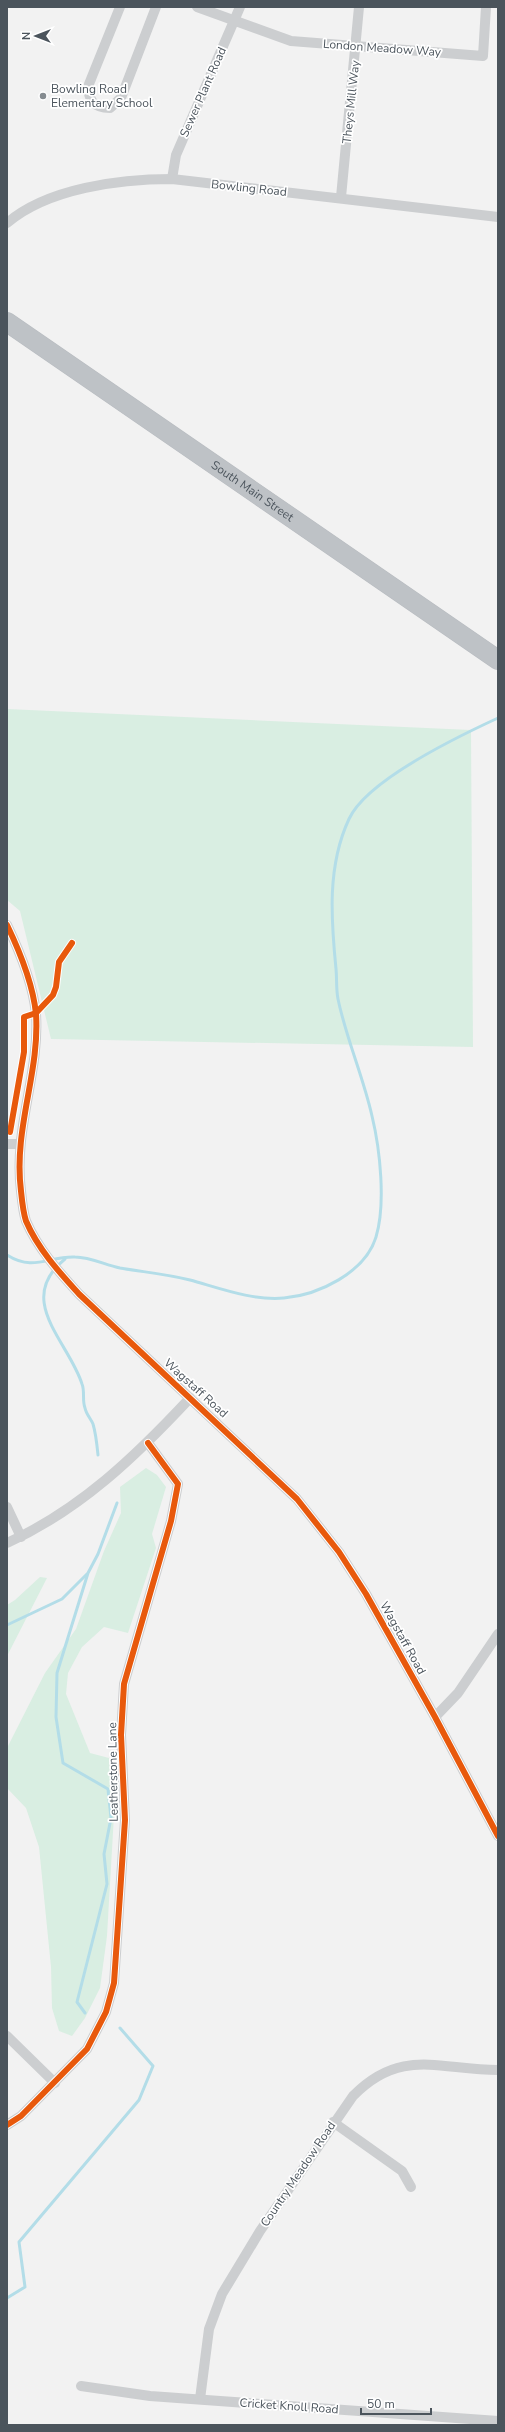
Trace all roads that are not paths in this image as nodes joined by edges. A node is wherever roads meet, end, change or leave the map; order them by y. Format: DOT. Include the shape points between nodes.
graph roads {
  1 [pos="120,7"];
  2 [pos="156,7"];
  3 [pos="197,7"];
  4 [pos="240,7"];
  5 [pos="359,7"];
  6 [pos="486,7"];
  7 [pos="235,21"];
  8 [pos="356,46"];
  9 [pos="172,179"];
  10 [pos="341,198"];
  11 [pos="498,217"];
  12 [pos="7,223"];
  13 [pos="7,322"];
  14 [pos="498,660"];
  15 [pos="7,925"];
  16 [pos="7,1144"];
  17 [pos="19,1144"];
  18 [pos="190,1398"];
  19 [pos="148,1443"];
  20 [pos="7,1507"];
  21 [pos="21,1537"];
  22 [pos="7,1543"];
  23 [pos="498,1634"];
  24 [pos="435,1718"];
  25 [pos="498,1836"];
  26 [pos="7,2036"];
  27 [pos="498,2070"];
  28 [pos="55,2083"];
  29 [pos="333,2122"];
  30 [pos="7,2125"];
  31 [pos="411,2187"];
  32 [pos="81,2386"];
  33 [pos="200,2400"];
  34 [pos="498,2421"];
  1 -- 2 [label="street" via="89,84 88,94 93,103 100,108 110,108 121,98"];
  3 -- 7 [label="street, London Meadow Way"];
  4 -- 7 [label="street, Sewer Plant Road"];
  5 -- 8 [label="street, Theys Mill Way"];
  6 -- 8 [label="street, London Meadow Way" via="483,56"];
  7 -- 8 [label="street, London Meadow Way" via="291,41"];
  7 -- 9 [label="street, Sewer Plant Road" via="179,148"];
  8 -- 10 [label="street, Theys Mill Way"];
  9 -- 10 [label="street, Bowling Road"];
  9 -- 12 [label="street, Bowling Road" via="141,179 64,194 32,207"];
  10 -- 11 [label="street, Bowling Road"];
  13 -- 14 [label="highway, South Main Street"];
  15 -- 17 [label="street, Wagstaff Road" via="26,972 36,1013 32,1063"];
  16 -- 17 [label="street"];
  17 -- 18 [label="street, Wagstaff Road" via="19,1174 26,1220 49,1260 79,1294"];
  18 -- 19 [label="street"];
  18 -- 24 [label="street, Wagstaff Road" via="297,1499 326,1534 366,1594"];
  19 -- 21 [label="street" via="86,1497"];
  19 -- 28 [label="street, Leatherstone Lane" via="178,1484 171,1521 124,1684 121,1735 125,1820 115,1980 99,2029 87,2049"];
  20 -- 21 [label="street"];
  21 -- 22 [label="street"];
  23 -- 24 [label="street" via="458,1693"];
  24 -- 25 [label="street, Wagstaff Road"];
  26 -- 28 [label="street"];
  27 -- 29 [label="street, Country Meadow Road" via="432,2065 402,2066 369,2080"];
  28 -- 30 [label="street, Leatherstone Lane" via="21,2116"];
  29 -- 31 [label="street" via="402,2171"];
  29 -- 33 [label="street, Country Meadow Road" via="239,2263 222,2294 209,2329"];
  32 -- 33 [label="street, Cricket Knoll Road" via="113,2392"];
  33 -- 34 [label="street, Cricket Knoll Road"];
}
